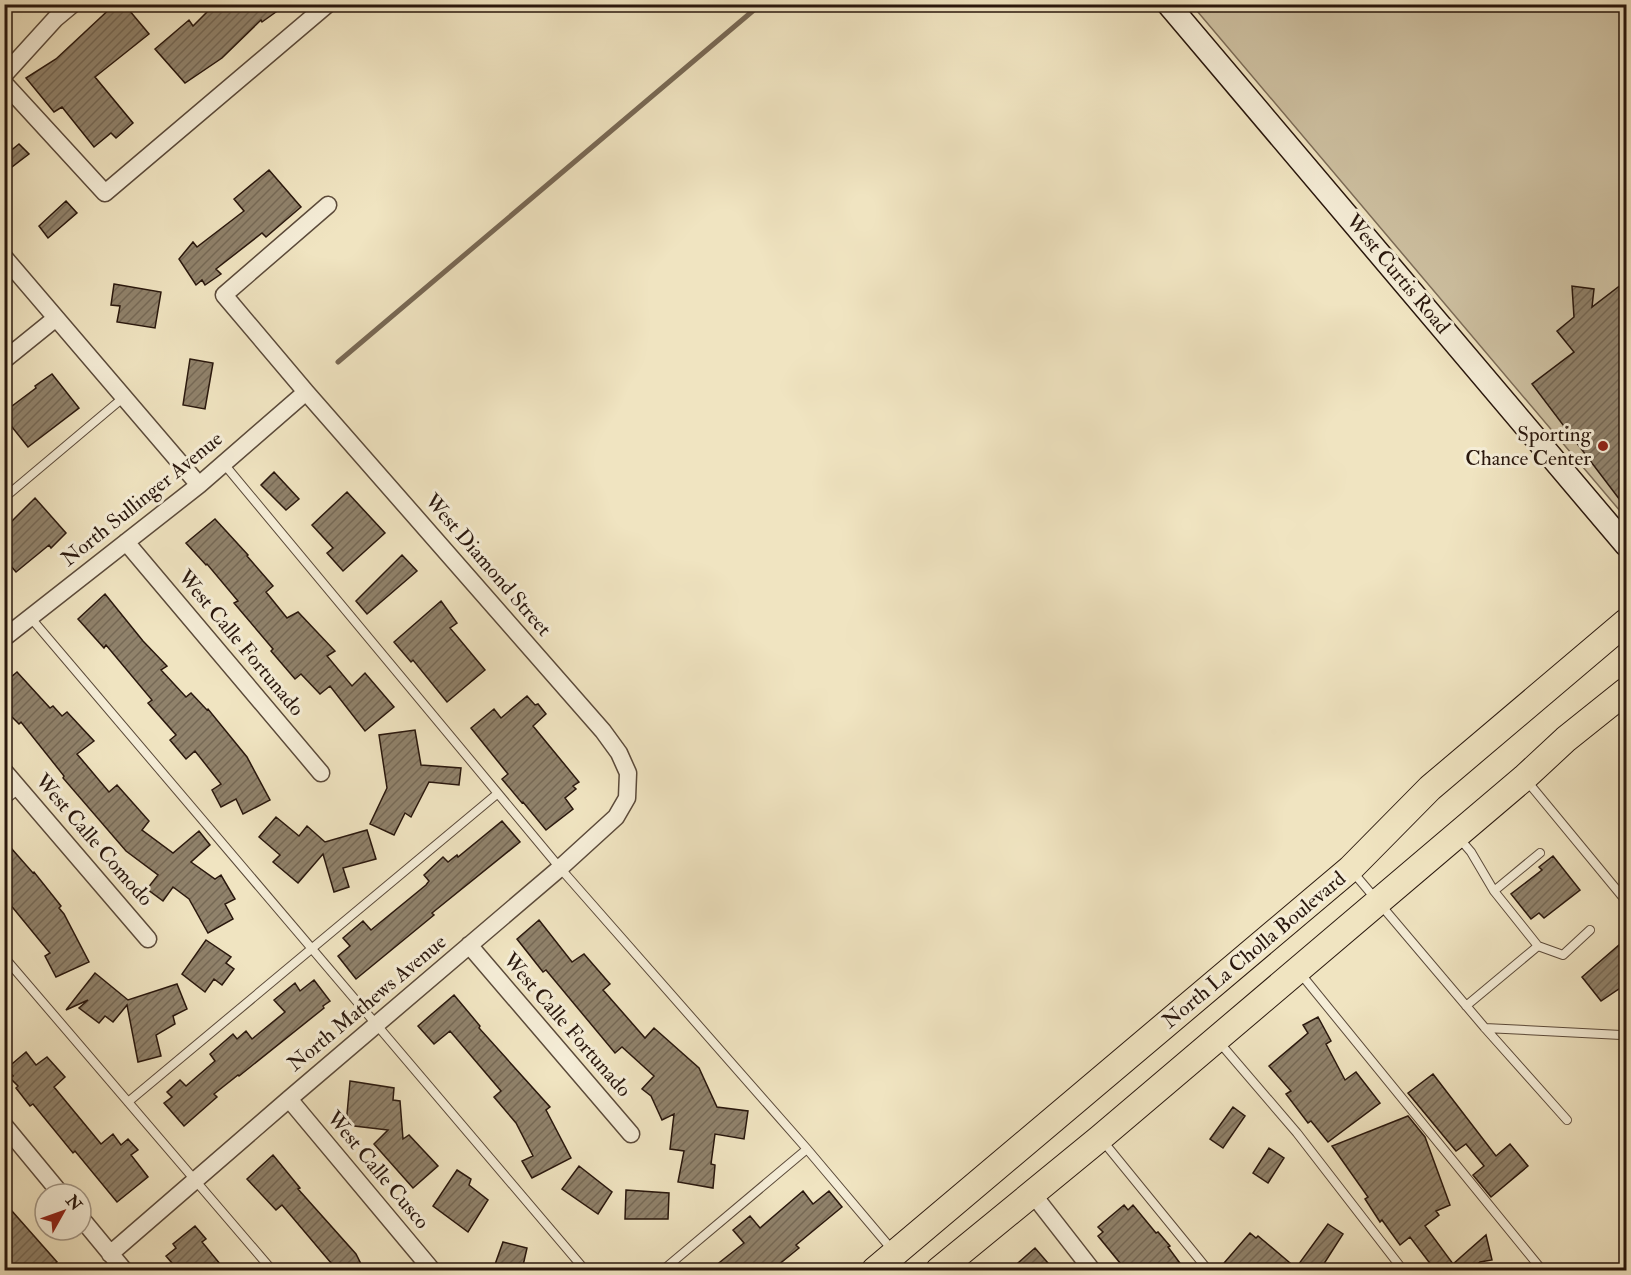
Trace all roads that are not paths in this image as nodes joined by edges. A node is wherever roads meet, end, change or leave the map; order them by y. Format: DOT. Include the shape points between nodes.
graph roads {
  1 [pos="73,4"];
  2 [pos="328,4"];
  3 [pos="1168,4"];
  4 [pos="4,75"];
  5 [pos="4,83"];
  6 [pos="328,205"];
  7 [pos="4,257"];
  8 [pos="56,318"];
  9 [pos="4,360"];
  10 [pos="306,392"];
  11 [pos="124,397"];
  12 [pos="224,464"];
  13 [pos="199,485"];
  14 [pos="4,498"];
  15 [pos="126,542"];
  16 [pos="1626,545"];
  17 [pos="30,617"];
  18 [pos="1626,622"];
  19 [pos="4,638"];
  20 [pos="1626,691"];
  21 [pos="4,771"];
  22 [pos="321,772"];
  23 [pos="628,773"];
  24 [pos="1524,778"];
  25 [pos="20,788"];
  26 [pos="497,794"];
  27 [pos="4,801"];
  28 [pos="1457,836"];
  29 [pos="1540,853"];
  30 [pos="560,868"];
  31 [pos="1350,868"];
  32 [pos="1494,891"];
  33 [pos="1626,901"];
  34 [pos="1378,903"];
  35 [pos="1590,930"];
  36 [pos="148,939"];
  37 [pos="469,945"];
  38 [pos="1538,946"];
  39 [pos="311,949"];
  40 [pos="4,957"];
  41 [pos="1298,971"];
  42 [pos="1466,1006"];
  43 [pos="375,1025"];
  44 [pos="1485,1028"];
  45 [pos="1621,1035"];
  46 [pos="1217,1039"];
  47 [pos="288,1099"];
  48 [pos="128,1102"];
  49 [pos="1567,1120"];
  50 [pos="4,1125"];
  51 [pos="631,1134"];
  52 [pos="1100,1137"];
  53 [pos="807,1149"];
  54 [pos="195,1180"];
  55 [pos="51,1182"];
  56 [pos="1032,1193"];
  57 [pos="93,1233"];
  58 [pos="895,1253"];
  59 [pos="110,1254"];
  60 [pos="124,1270"];
  61 [pos="272,1270"];
  62 [pos="432,1270"];
  63 [pos="585,1270"];
  64 [pos="663,1270"];
  65 [pos="875,1270"];
  66 [pos="939,1270"];
  67 [pos="1092,1270"];
  68 [pos="1208,1270"];
  69 [pos="1404,1270"];
  70 [pos="1542,1270"];
  1 -- 4 [label="street"];
  2 -- 5 [label="street" via="105,193"];
  3 -- 16 [label="street, West Curtis Road"];
  6 -- 10 [label="street, West Diamond Street" via="224,295"];
  7 -- 8 [label="street"];
  8 -- 9 [label="street"];
  8 -- 11 [label="street"];
  10 -- 12 [label="street, North Sullinger Avenue"];
  10 -- 23 [label="street, West Diamond Street" via="603,731"];
  11 -- 13 [label="street"];
  11 -- 14 [label="lane"];
  12 -- 13 [label="street, North Sullinger Avenue"];
  12 -- 26 [label="lane"];
  13 -- 15 [label="street, North Sullinger Avenue"];
  15 -- 17 [label="street, North Sullinger Avenue"];
  15 -- 22 [label="street, West Calle Fortunado"];
  17 -- 19 [label="street, North Sullinger Avenue"];
  17 -- 39 [label="lane"];
  18 -- 31 [label="main road, North La Cholla Boulevard" via="1430,789"];
  20 -- 24 [label="main road, North La Cholla Boulevard"];
  21 -- 25 [label="street, West Calle Comodo"];
  23 -- 30 [label="street, North Mathews Avenue" via="627,798 616,817"];
  24 -- 28 [label="main road, North La Cholla Boulevard"];
  24 -- 33 [label="lane"];
  25 -- 27 [label="lane"];
  25 -- 36 [label="street, West Calle Comodo"];
  26 -- 30 [label="lane"];
  26 -- 39 [label="lane"];
  28 -- 32 [label="lane"];
  28 -- 34 [label="main road, North La Cholla Boulevard"];
  29 -- 32 [label="lane"];
  30 -- 37 [label="street, North Mathews Avenue"];
  30 -- 53 [label="lane"];
  31 -- 34 [label="lane"];
  31 -- 58 [label="main road, North La Cholla Boulevard"];
  32 -- 38 [label="lane"];
  34 -- 41 [label="main road, North La Cholla Boulevard"];
  34 -- 42 [label="lane"];
  35 -- 38 [label="lane" via="1563,955"];
  37 -- 43 [label="street, North Mathews Avenue"];
  37 -- 51 [label="street, West Calle Fortunado"];
  38 -- 42 [label="lane"];
  39 -- 43 [label="lane"];
  39 -- 48 [label="lane"];
  40 -- 48 [label="lane"];
  41 -- 46 [label="main road, North La Cholla Boulevard"];
  41 -- 70 [label="lane"];
  42 -- 44 [label="lane"];
  43 -- 47 [label="street, North Mathews Avenue"];
  43 -- 63 [label="lane"];
  44 -- 45 [label="lane"];
  44 -- 49 [label="lane"];
  46 -- 52 [label="main road, North La Cholla Boulevard"];
  46 -- 69 [label="lane" via="1297,1133"];
  47 -- 54 [label="street, North Mathews Avenue"];
  47 -- 62 [label="street, West Calle Cusco"];
  48 -- 54 [label="lane"];
  50 -- 55 [label="street"];
  52 -- 56 [label="main road, North La Cholla Boulevard"];
  52 -- 68 [label="lane"];
  53 -- 58 [label="lane"];
  53 -- 64 [label="lane"];
  54 -- 59 [label="street, North Mathews Avenue"];
  54 -- 61 [label="lane"];
  56 -- 66 [label="main road, North La Cholla Boulevard"];
  56 -- 67 [label="street"];
  57 -- 59 [label="street"];
  58 -- 65 [label="main road, North La Cholla Boulevard"];
  59 -- 60 [label="street"];
}
